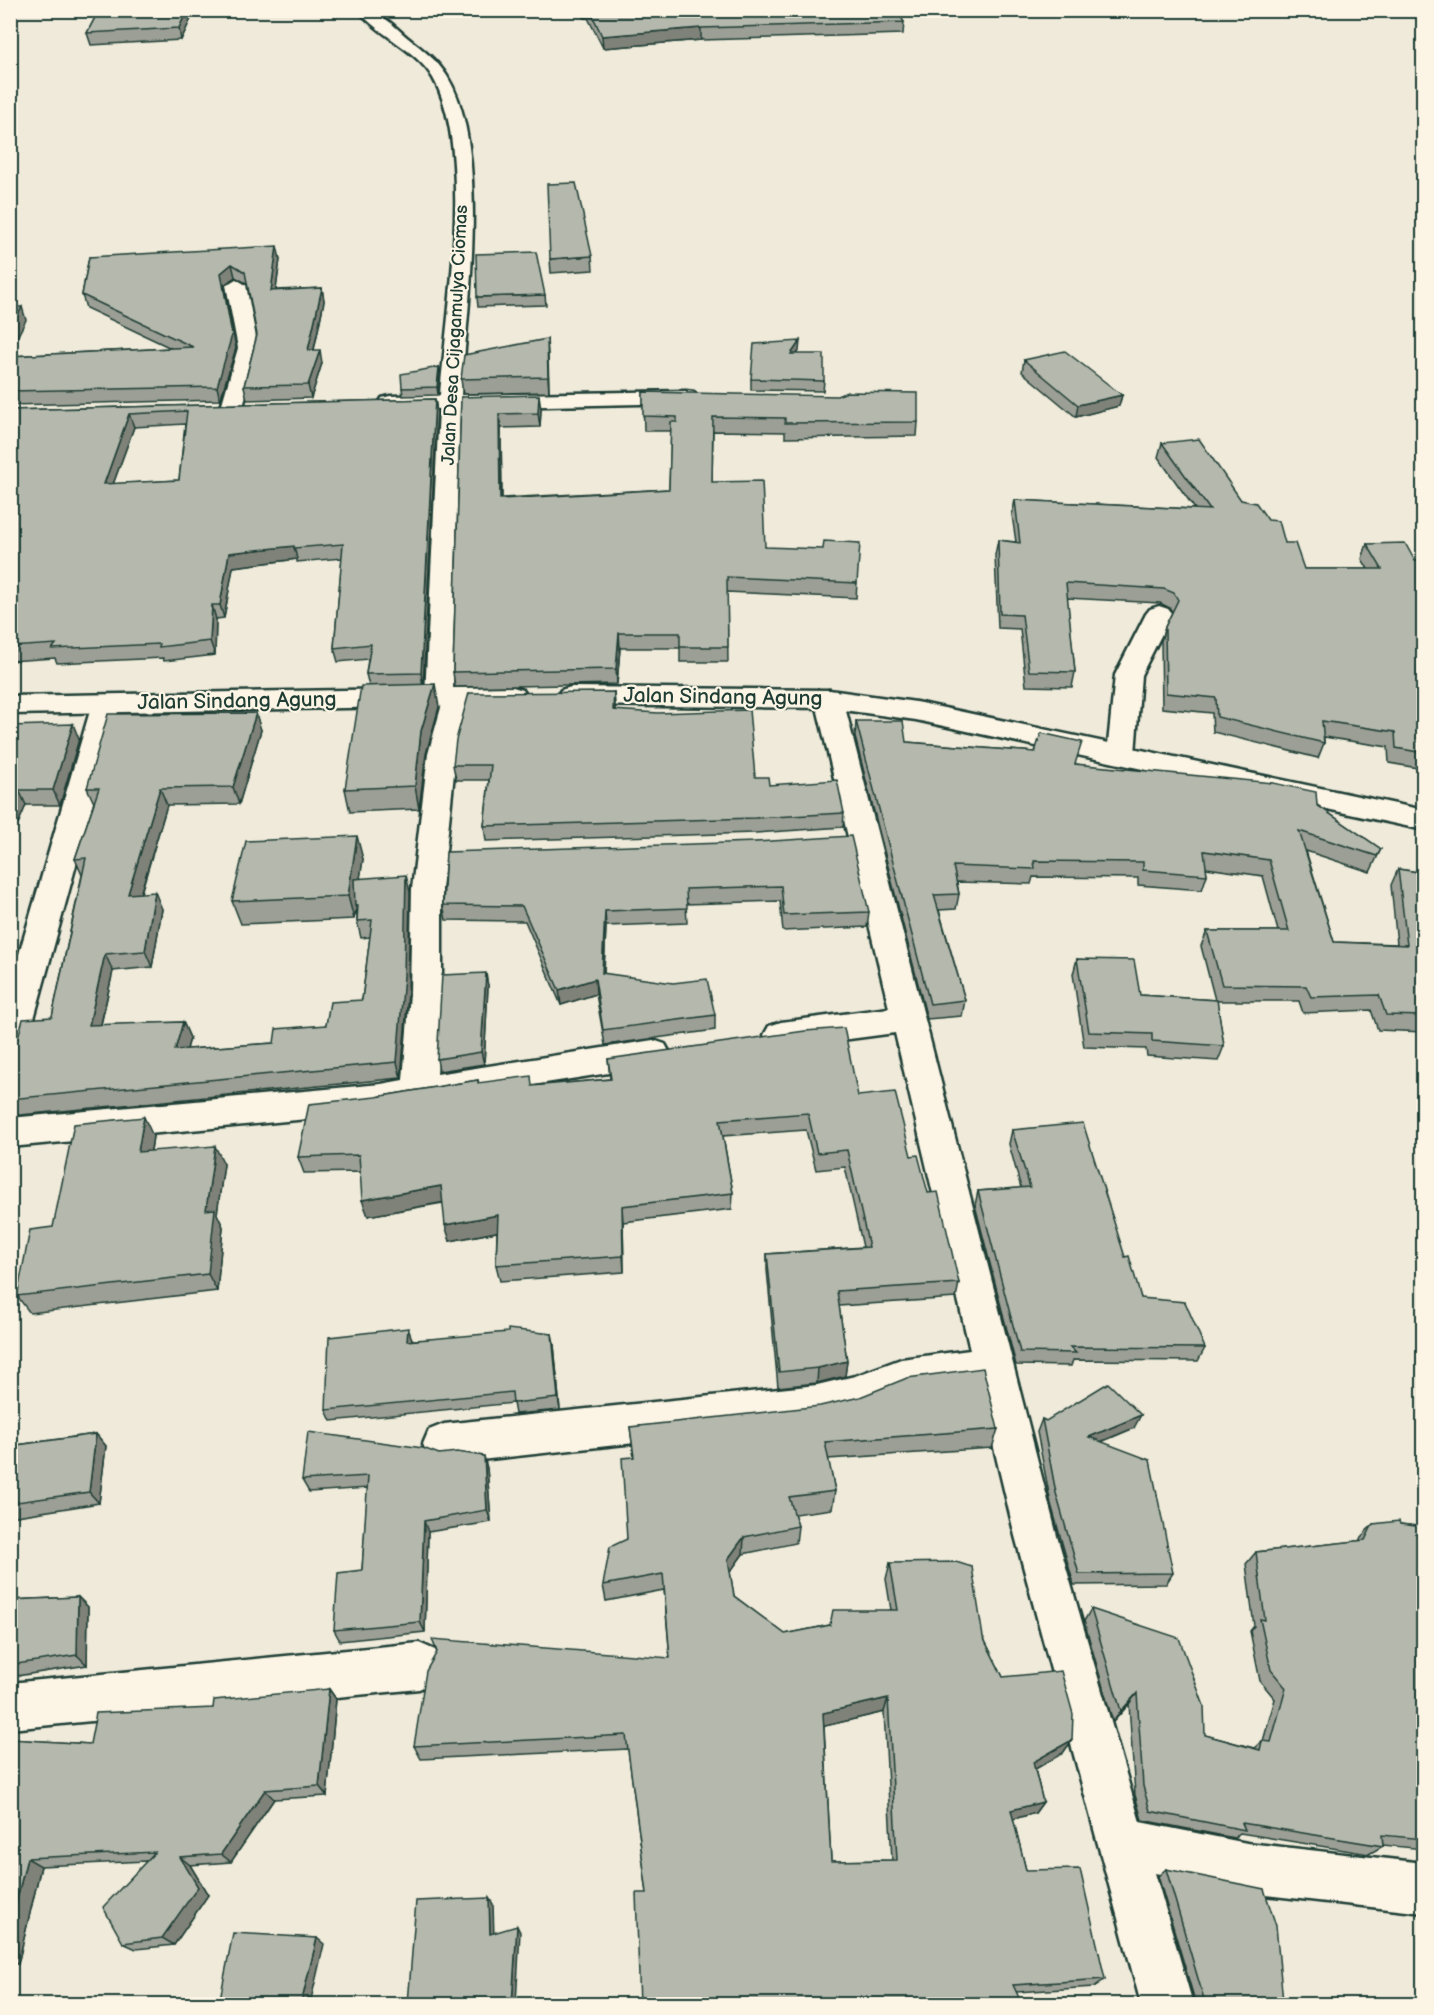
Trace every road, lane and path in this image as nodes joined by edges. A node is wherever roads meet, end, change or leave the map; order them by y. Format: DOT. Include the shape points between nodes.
graph roads {
  1 [pos="365,10"];
  2 [pos="236,285"];
  3 [pos="711,398"];
  4 [pos="450,401"];
  5 [pos="370,404"];
  6 [pos="232,407"];
  7 [pos="255,407"];
  8 [pos="208,408"];
  9 [pos="1159,614"];
  10 [pos="449,696"];
  11 [pos="829,699"];
  12 [pos="106,704"];
  13 [pos="10,705"];
  14 [pos="1121,754"];
  15 [pos="1424,820"];
  16 [pos="464,854"];
  17 [pos="431,855"];
  18 [pos="908,1018"];
  19 [pos="746,1040"];
  20 [pos="10,1044"];
  21 [pos="687,1048"];
  22 [pos="421,1090"];
  23 [pos="10,1133"];
  24 [pos="995,1365"];
  25 [pos="444,1444"];
  26 [pos="419,1666"];
  27 [pos="10,1706"];
  28 [pos="1120,1842"];
  29 [pos="1424,1888"];
  30 [pos="1167,2004"];
  1 -- 4 [label="street, Jalan Desa Cijagamulya Ciomas" via="432,66 444,85 459,136 464,213"];
  2 -- 6 [label="street" via="248,348"];
  3 -- 4 [label="street"];
  4 -- 5 [label="street"];
  4 -- 10 [label="street, Jalan Desa Cijagamulya Ciomas"];
  6 -- 7 [label="street"];
  6 -- 8 [label="street"];
  9 -- 14 [label="street" via="1128,675"];
  10 -- 11 [label="street, Jalan Sindang Agung"];
  10 -- 12 [label="street, Jalan Sindang Agung"];
  10 -- 17 [label="street, Jalan Desa Cijagamulya Ciomas"];
  11 -- 14 [label="street, Jalan Sindang Agung" via="916,711"];
  11 -- 18 [label="street" via="847,839"];
  12 -- 13 [label="street, Jalan Sindang Agung"];
  12 -- 20 [label="street"];
  14 -- 15 [label="street, Jalan Sindang Agung"];
  16 -- 17 [label="street"];
  17 -- 22 [label="street, Jalan Desa Cijagamulya Ciomas" via="419,1066"];
  18 -- 19 [label="street"];
  18 -- 24 [label="street"];
  21 -- 22 [label="street"];
  22 -- 23 [label="street" via="381,1098"];
  24 -- 25 [label="street" via="901,1377 856,1395 817,1404"];
  24 -- 28 [label="street" via="1036,1536"];
  26 -- 27 [label="street"];
  28 -- 29 [label="street" via="1247,1868"];
  28 -- 30 [label="street"];
}
